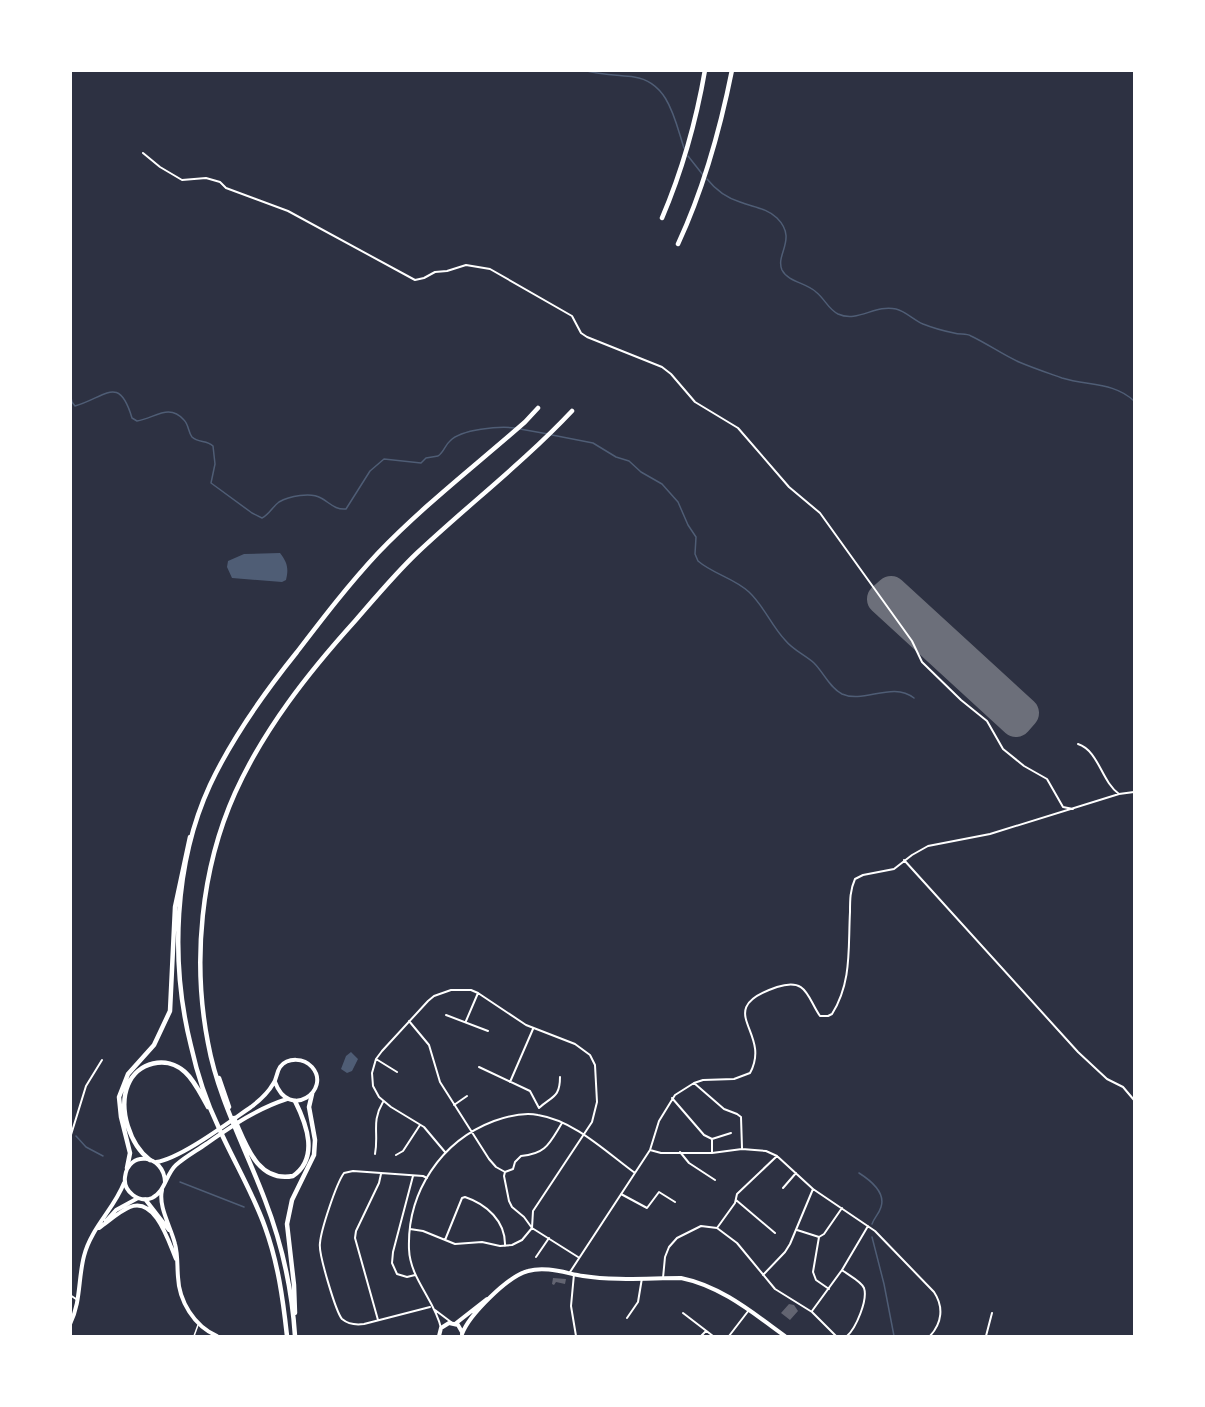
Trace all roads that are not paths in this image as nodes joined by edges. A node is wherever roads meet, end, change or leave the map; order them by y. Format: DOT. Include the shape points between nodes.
graph roads {
  1 [pos="705,70"];
  2 [pos="732,70"];
  3 [pos="143,153"];
  4 [pos="662,218"];
  5 [pos="678,244"];
  6 [pos="538,408"];
  7 [pos="572,411"];
  8 [pos="1078,744"];
  9 [pos="1134,792"];
  10 [pos="1119,794"];
  11 [pos="1072,809"];
  12 [pos="194,826"];
  13 [pos="904,860"];
  14 [pos="478,993"];
  15 [pos="446,1015"];
  16 [pos="409,1021"];
  17 [pos="465,1022"];
  18 [pos="533,1028"];
  19 [pos="488,1031"];
  20 [pos="207,1041"];
  21 [pos="376,1059"];
  22 [pos="102,1060"];
  23 [pos="479,1067"];
  24 [pos="397,1072"];
  25 [pos="560,1077"];
  26 [pos="275,1082"];
  27 [pos="510,1082"];
  28 [pos="694,1083"];
  29 [pos="312,1094"];
  30 [pos="468,1096"];
  31 [pos="672,1098"];
  32 [pos="287,1099"];
  33 [pos="1134,1100"];
  34 [pos="295,1101"];
  35 [pos="383,1101"];
  36 [pos="454,1105"];
  37 [pos="539,1108"];
  38 [pos="538,1115"];
  39 [pos="216,1122"];
  40 [pos="562,1123"];
  41 [pos="420,1125"];
  42 [pos="472,1131"];
  43 [pos="731,1133"];
  44 [pos="585,1136"];
  45 [pos="70,1138"];
  46 [pos="712,1139"];
  47 [pos="742,1149"];
  48 [pos="650,1150"];
  49 [pos="445,1152"];
  50 [pos="680,1152"];
  51 [pos="712,1153"];
  52 [pos="375,1154"];
  53 [pos="396,1155"];
  54 [pos="777,1156"];
  55 [pos="153,1161"];
  56 [pos="127,1168"];
  57 [pos="505,1172"];
  58 [pos="635,1173"];
  59 [pos="796,1173"];
  60 [pos="381,1174"];
  61 [pos="413,1176"];
  62 [pos="427,1178"];
  63 [pos="716,1180"];
  64 [pos="124,1182"];
  65 [pos="165,1182"];
  66 [pos="783,1188"];
  67 [pos="162,1189"];
  68 [pos="813,1189"];
  69 [pos="621,1194"];
  70 [pos="138,1198"];
  71 [pos="145,1199"];
  72 [pos="736,1200"];
  73 [pos="675,1202"];
  74 [pos="842,1208"];
  75 [pos="868,1226"];
  76 [pos="99,1228"];
  77 [pos="410,1228"];
  78 [pos="532,1228"];
  79 [pos="717,1228"];
  80 [pos="797,1230"];
  81 [pos="775,1233"];
  82 [pos="93,1235"];
  83 [pos="173,1236"];
  84 [pos="819,1237"];
  85 [pos="549,1238"];
  86 [pos="444,1241"];
  87 [pos="505,1246"];
  88 [pos="536,1257"];
  89 [pos="578,1257"];
  90 [pos="177,1262"];
  91 [pos="842,1270"];
  92 [pos="572,1273"];
  93 [pos="415,1275"];
  94 [pos="763,1275"];
  95 [pos="642,1278"];
  96 [pos="663,1278"];
  97 [pos="829,1289"];
  98 [pos="496,1292"];
  99 [pos="70,1294"];
  100 [pos="78,1301"];
  101 [pos="433,1308"];
  102 [pos="749,1310"];
  103 [pos="812,1312"];
  104 [pos="683,1313"];
  105 [pos="992,1313"];
  106 [pos="627,1318"];
  107 [pos="378,1320"];
  108 [pos="70,1324"];
  109 [pos="198,1324"];
  110 [pos="294,1324"];
  111 [pos="455,1324"];
  112 [pos="441,1328"];
  113 [pos="706,1331"];
  114 [pos="462,1335"];
  115 [pos="194,1336"];
  116 [pos="217,1336"];
  117 [pos="286,1336"];
  118 [pos="295,1336"];
  119 [pos="438,1336"];
  120 [pos="576,1336"];
  121 [pos="701,1336"];
  122 [pos="713,1336"];
  123 [pos="729,1336"];
  124 [pos="785,1336"];
  125 [pos="836,1336"];
  126 [pos="847,1336"];
  127 [pos="930,1336"];
  128 [pos="986,1336"];
  1 -- 4 [label="highway" via="694,123"];
  2 -- 5 [label="highway" via="715,146"];
  3 -- 11 [label="street" via="182,180 206,178 220,182 226,188 288,211 415,280 466,265 490,268 572,316 587,337 671,374 695,402 738,428 789,487 820,513 912,641 922,662 987,721 1003,748 1047,779 1063,807"];
  6 -- 12 [label="highway" via="397,534 357,576 235,737"];
  7 -- 20 [label="highway" via="387,582 312,670 243,777 212,861 204,908 202,1005"];
  8 -- 10 [label="street" via="1091,752 1111,788"];
  9 -- 10 [label="street"];
  10 -- 11 [label="street"];
  11 -- 13 [label="street" via="990,834 928,846"];
  12 -- 39 [label="highway" via="181,903 180,981 191,1048"];
  12 -- 56 [label="highway" via="175,907 170,1011 154,1045 128,1074 119,1097 130,1153"];
  13 -- 28 [label="street" via="894,869 855,879 850,896 847,982 832,1014 820,1016 807,990 796,985 776,987 753,998 744,1010 755,1043 750,1073 734,1079"];
  13 -- 33 [label="street" via="1078,1052"];
  14 -- 16 [label="street" via="460,989 434,996"];
  14 -- 17 [label="street"];
  14 -- 18 [label="street"];
  15 -- 17 [label="street"];
  16 -- 21 [label="street"];
  16 -- 36 [label="street" via="429,1045 438,1077"];
  17 -- 19 [label="street"];
  18 -- 27 [label="street"];
  18 -- 44 [label="street" via="575,1044 593,1060 597,1102"];
  20 -- 34 [label="highway" via="232,1114 252,1156 262,1170 278,1176 293,1176 308,1157 308,1133"];
  20 -- 110 [label="highway" via="224,1103 278,1237"];
  21 -- 24 [label="street"];
  21 -- 35 [label="street" via="372,1080"];
  22 -- 45 [label="street" via="86,1086"];
  23 -- 27 [label="street"];
  25 -- 37 [label="street" via="559,1092"];
  26 -- 29 [label="main road" via="286,1062 303,1061 315,1071 316,1087"];
  26 -- 32 [label="main road"];
  26 -- 55 [label="main road" via="266,1094 213,1132 178,1154"];
  27 -- 37 [label="street" via="530,1091"];
  28 -- 31 [label="street"];
  28 -- 47 [label="street" via="724,1109 741,1117"];
  29 -- 34 [label="main road"];
  29 -- 110 [label="highway" via="309,1107 314,1155 292,1200 287,1224"];
  30 -- 36 [label="street"];
  31 -- 46 [label="street"];
  31 -- 48 [label="street" via="659,1121"];
  32 -- 34 [label="main road"];
  32 -- 65 [label="main road" via="256,1110 176,1165"];
  35 -- 41 [label="street"];
  35 -- 52 [label="street" via="375,1119"];
  36 -- 42 [label="street"];
  37 -- 38 [label="street"];
  38 -- 40 [label="street"];
  38 -- 42 [label="street" via="510,1116"];
  39 -- 55 [label="highway" via="199,1091 176,1065 166,1062 140,1068 127,1085 126,1113 135,1144"];
  39 -- 117 [label="highway" via="264,1224 279,1278"];
  40 -- 44 [label="street"];
  40 -- 57 [label="street" via="543,1151 521,1156"];
  41 -- 49 [label="street"];
  41 -- 53 [label="street"];
  42 -- 49 [label="street"];
  42 -- 57 [label="street" via="496,1167"];
  43 -- 46 [label="street"];
  44 -- 58 [label="street"];
  44 -- 78 [label="street" via="533,1211"];
  46 -- 51 [label="street"];
  47 -- 51 [label="street"];
  47 -- 54 [label="street"];
  48 -- 50 [label="street"];
  48 -- 58 [label="street"];
  49 -- 62 [label="street"];
  50 -- 51 [label="street"];
  50 -- 63 [label="street"];
  54 -- 59 [label="street"];
  54 -- 72 [label="street" via="737,1194"];
  55 -- 56 [label="main road" via="137,1160"];
  55 -- 65 [label="main road" via="161,1167"];
  56 -- 64 [label="main road"];
  57 -- 78 [label="street" via="510,1204"];
  58 -- 69 [label="street"];
  59 -- 66 [label="street"];
  59 -- 68 [label="street"];
  60 -- 61 [label="street"];
  60 -- 107 [label="street" via="355,1238"];
  60 -- 107 [label="street" via="344,1173 319,1245 342,1318 357,1324"];
  61 -- 62 [label="street"];
  61 -- 93 [label="street" via="392,1263 397,1274"];
  62 -- 77 [label="street"];
  64 -- 70 [label="main road"];
  64 -- 82 [label="main road"];
  65 -- 67 [label="main road"];
  67 -- 71 [label="main road"];
  67 -- 83 [label="main road" via="160,1202"];
  68 -- 74 [label="street"];
  68 -- 80 [label="street"];
  69 -- 73 [label="street" via="646,1208 660,1192"];
  69 -- 89 [label="street"];
  70 -- 71 [label="main road"];
  70 -- 76 [label="main road" via="116,1210"];
  71 -- 83 [label="main road"];
  72 -- 79 [label="street"];
  72 -- 81 [label="street"];
  74 -- 75 [label="street"];
  74 -- 84 [label="street"];
  75 -- 91 [label="street"];
  75 -- 127 [label="street" via="939,1298 941,1312"];
  76 -- 82 [label="main road"];
  76 -- 90 [label="main road" via="130,1207 144,1208 157,1217 165,1230"];
  77 -- 86 [label="street"];
  77 -- 93 [label="street" via="409,1252"];
  78 -- 85 [label="street"];
  78 -- 87 [label="street" via="519,1243"];
  79 -- 94 [label="street" via="737,1243"];
  79 -- 96 [label="street" via="701,1226 673,1241 665,1257"];
  80 -- 84 [label="street"];
  80 -- 94 [label="street" via="785,1252"];
  82 -- 100 [label="main road" via="84,1256"];
  83 -- 90 [label="main road"];
  84 -- 97 [label="street" via="813,1272 816,1280"];
  85 -- 88 [label="street"];
  85 -- 89 [label="street"];
  86 -- 87 [label="street"];
  86 -- 87 [label="street" via="465,1197 492,1214 503,1230"];
  89 -- 92 [label="street"];
  90 -- 109 [label="main road" via="182,1297"];
  91 -- 97 [label="street"];
  91 -- 126 [label="street" via="860,1283 864,1292 860,1315"];
  92 -- 95 [label="main road"];
  92 -- 98 [label="main road" via="530,1270 512,1278"];
  92 -- 120 [label="street" via="571,1306"];
  93 -- 101 [label="street"];
  94 -- 103 [label="street" via="775,1289"];
  95 -- 96 [label="main road"];
  95 -- 106 [label="street" via="638,1302"];
  96 -- 102 [label="main road" via="705,1284"];
  97 -- 103 [label="street"];
  98 -- 111 [label="main road"];
  98 -- 114 [label="main road" via="467,1323"];
  99 -- 100 [label="street"];
  100 -- 108 [label="main road"];
  101 -- 107 [label="street"];
  101 -- 111 [label="street"];
  101 -- 112 [label="street"];
  102 -- 123 [label="street"];
  102 -- 124 [label="main road"];
  103 -- 125 [label="street"];
  104 -- 113 [label="street"];
  105 -- 128 [label="street"];
  109 -- 115 [label="lane"];
  109 -- 116 [label="main road"];
  110 -- 118 [label="highway"];
  111 -- 112 [label="main road"];
  111 -- 114 [label="main road"];
  112 -- 119 [label="main road"];
  113 -- 121 [label="street"];
  113 -- 122 [label="street"];
}
